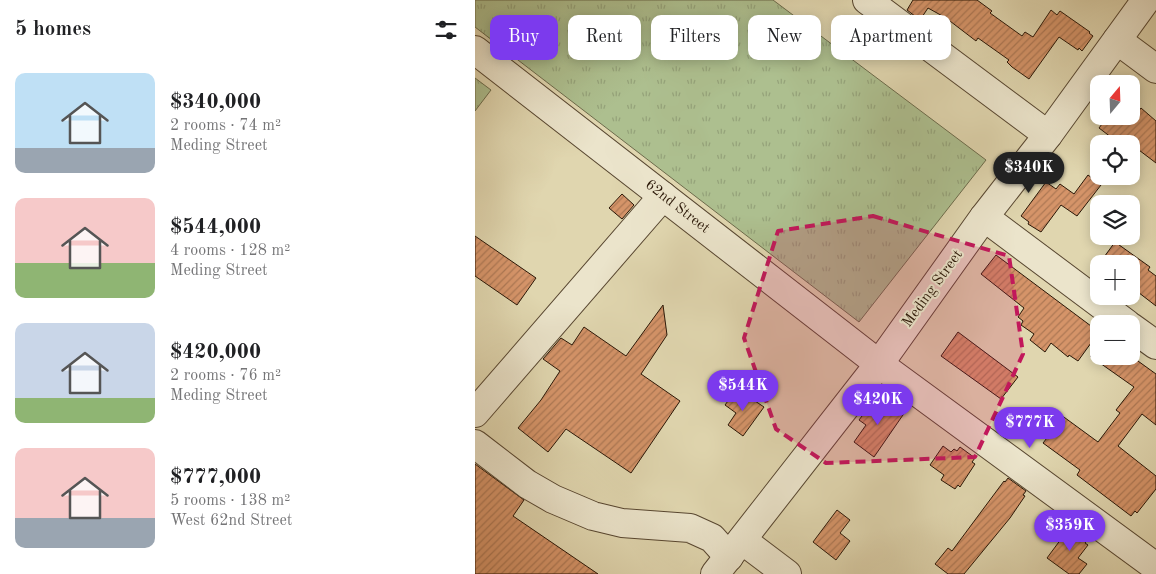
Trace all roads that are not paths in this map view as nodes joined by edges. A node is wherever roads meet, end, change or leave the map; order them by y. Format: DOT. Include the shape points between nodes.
graph roads {
  1 [pos="867,0"];
  2 [pos="1146,0"];
  3 [pos="1117,40"];
  4 [pos="475,50"];
  5 [pos="1156,70"];
  6 [pos="1048,135"];
  7 [pos="663,196"];
  8 [pos="984,218"];
  9 [pos="1115,315"];
  10 [pos="1140,333"];
  11 [pos="1156,345"];
  12 [pos="879,364"];
  13 [pos="475,414"];
  14 [pos="475,444"];
  15 [pos="729,557"];
  16 [pos="1156,567"];
  17 [pos="787,574"];
  1 -- 6 [label="street"];
  2 -- 3 [label="street, Meding Street"];
  3 -- 5 [label="street"];
  3 -- 6 [label="street, Meding Street"];
  4 -- 7 [label="street, 62nd Street"];
  6 -- 8 [label="street, Meding Street"];
  7 -- 12 [label="street, 62nd Street"];
  7 -- 13 [label="street"];
  8 -- 9 [label="street"];
  8 -- 12 [label="street, Meding Street"];
  10 -- 11 [label="street"];
  12 -- 15 [label="street, Meding Street"];
  12 -- 16 [label="street, 62nd Street"];
  14 -- 15 [label="street" via="527,484 553,499 612,521 690,528 712,538"];
  15 -- 17 [label="street"];
}
